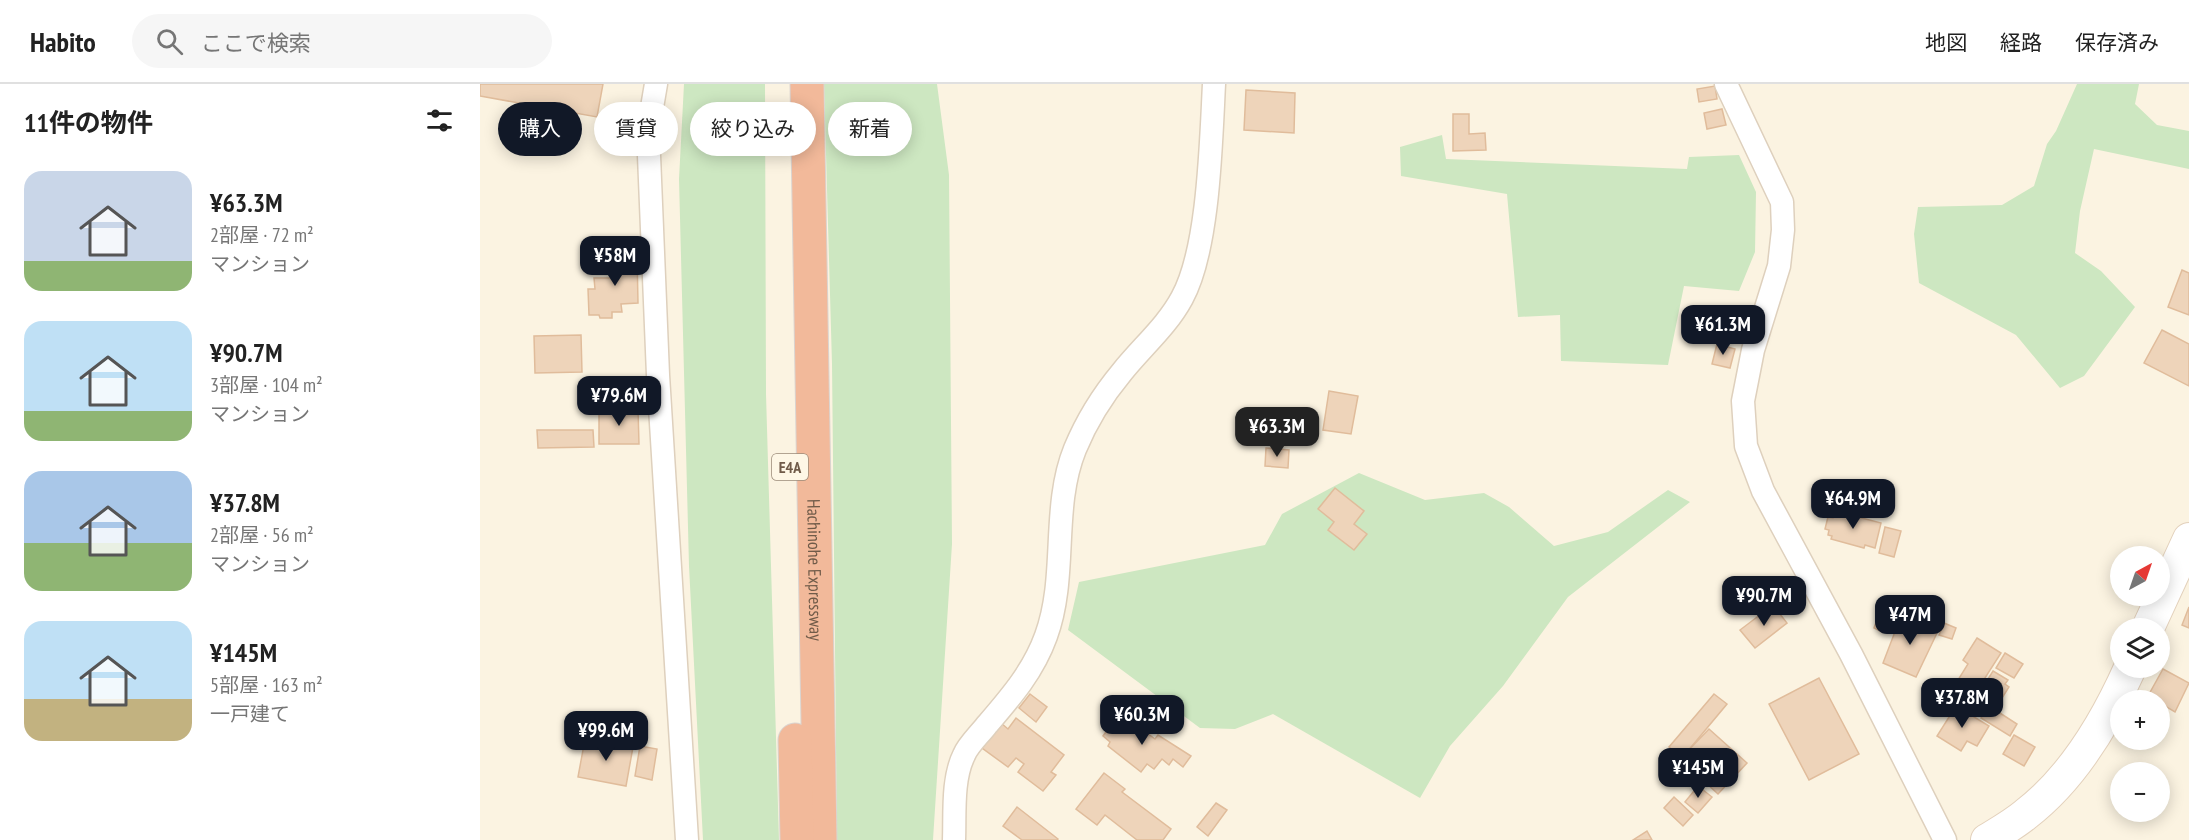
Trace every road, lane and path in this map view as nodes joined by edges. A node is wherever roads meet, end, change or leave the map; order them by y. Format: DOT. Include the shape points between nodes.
graph roads {
  1 [pos="656,84"];
  2 [pos="1215,84"];
  3 [pos="1726,84"];
  4 [pos="796,90"];
  5 [pos="2189,539"];
  6 [pos="2153,618"];
  7 [pos="2125,678"];
  8 [pos="687,840"];
  9 [pos="797,840"];
  10 [pos="820,840"];
  11 [pos="954,840"];
  12 [pos="1945,840"];
  13 [pos="1987,840"];
  1 -- 8 [label="street" via="648,131 656,328"];
  2 -- 11 [label="street" via="1194,270 1163,327 1093,410 1074,451 1062,501 1058,587 1046,636 1030,674 964,753 958,776"];
  3 -- 12 [label="street" via="1782,202 1779,266 1753,350 1743,400 1746,446 1763,491"];
  4 -- 9 [label="highway, Hachinohe Expressway / E4A"];
  4 -- 10 [label="highway, Hachinohe Expressway / E4A"];
  5 -- 6 [label="street"];
  7 -- 13 [label="street" via="2091,742 2062,781 2027,814"];
}
